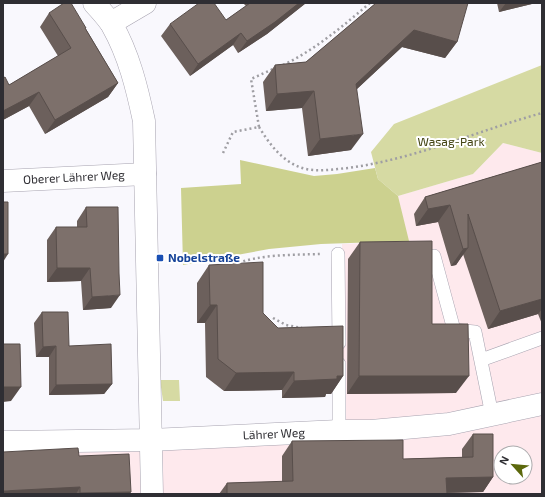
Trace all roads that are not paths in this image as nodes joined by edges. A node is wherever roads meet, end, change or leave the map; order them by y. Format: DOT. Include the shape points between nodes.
graph roads {
  1 [pos="94,3"];
  2 [pos="145,3"];
  3 [pos="111,24"];
  4 [pos="145,174"];
  5 [pos="3,181"];
  6 [pos="338,254"];
  7 [pos="434,256"];
  8 [pos="542,338"];
  9 [pos="480,360"];
  10 [pos="542,404"];
  11 [pos="492,415"];
  12 [pos="339,431"];
  13 [pos="151,440"];
  14 [pos="3,442"];
  15 [pos="152,494"];
  1 -- 3 [label="street"];
  2 -- 3 [label="street"];
  3 -- 4 [label="street" via="138,89 144,121"];
  4 -- 5 [label="street, Oberer Lährer Weg"];
  4 -- 13 [label="street"];
  6 -- 12 [label="lane"];
  7 -- 9 [label="lane" via="454,330 475,332"];
  8 -- 9 [label="lane"];
  9 -- 11 [label="lane"];
  10 -- 11 [label="street, Lährer Weg"];
  11 -- 12 [label="street, Lährer Weg" via="449,424 371,431"];
  12 -- 13 [label="street, Lährer Weg"];
  13 -- 14 [label="street, Lährer Weg"];
  13 -- 15 [label="street"];
}
